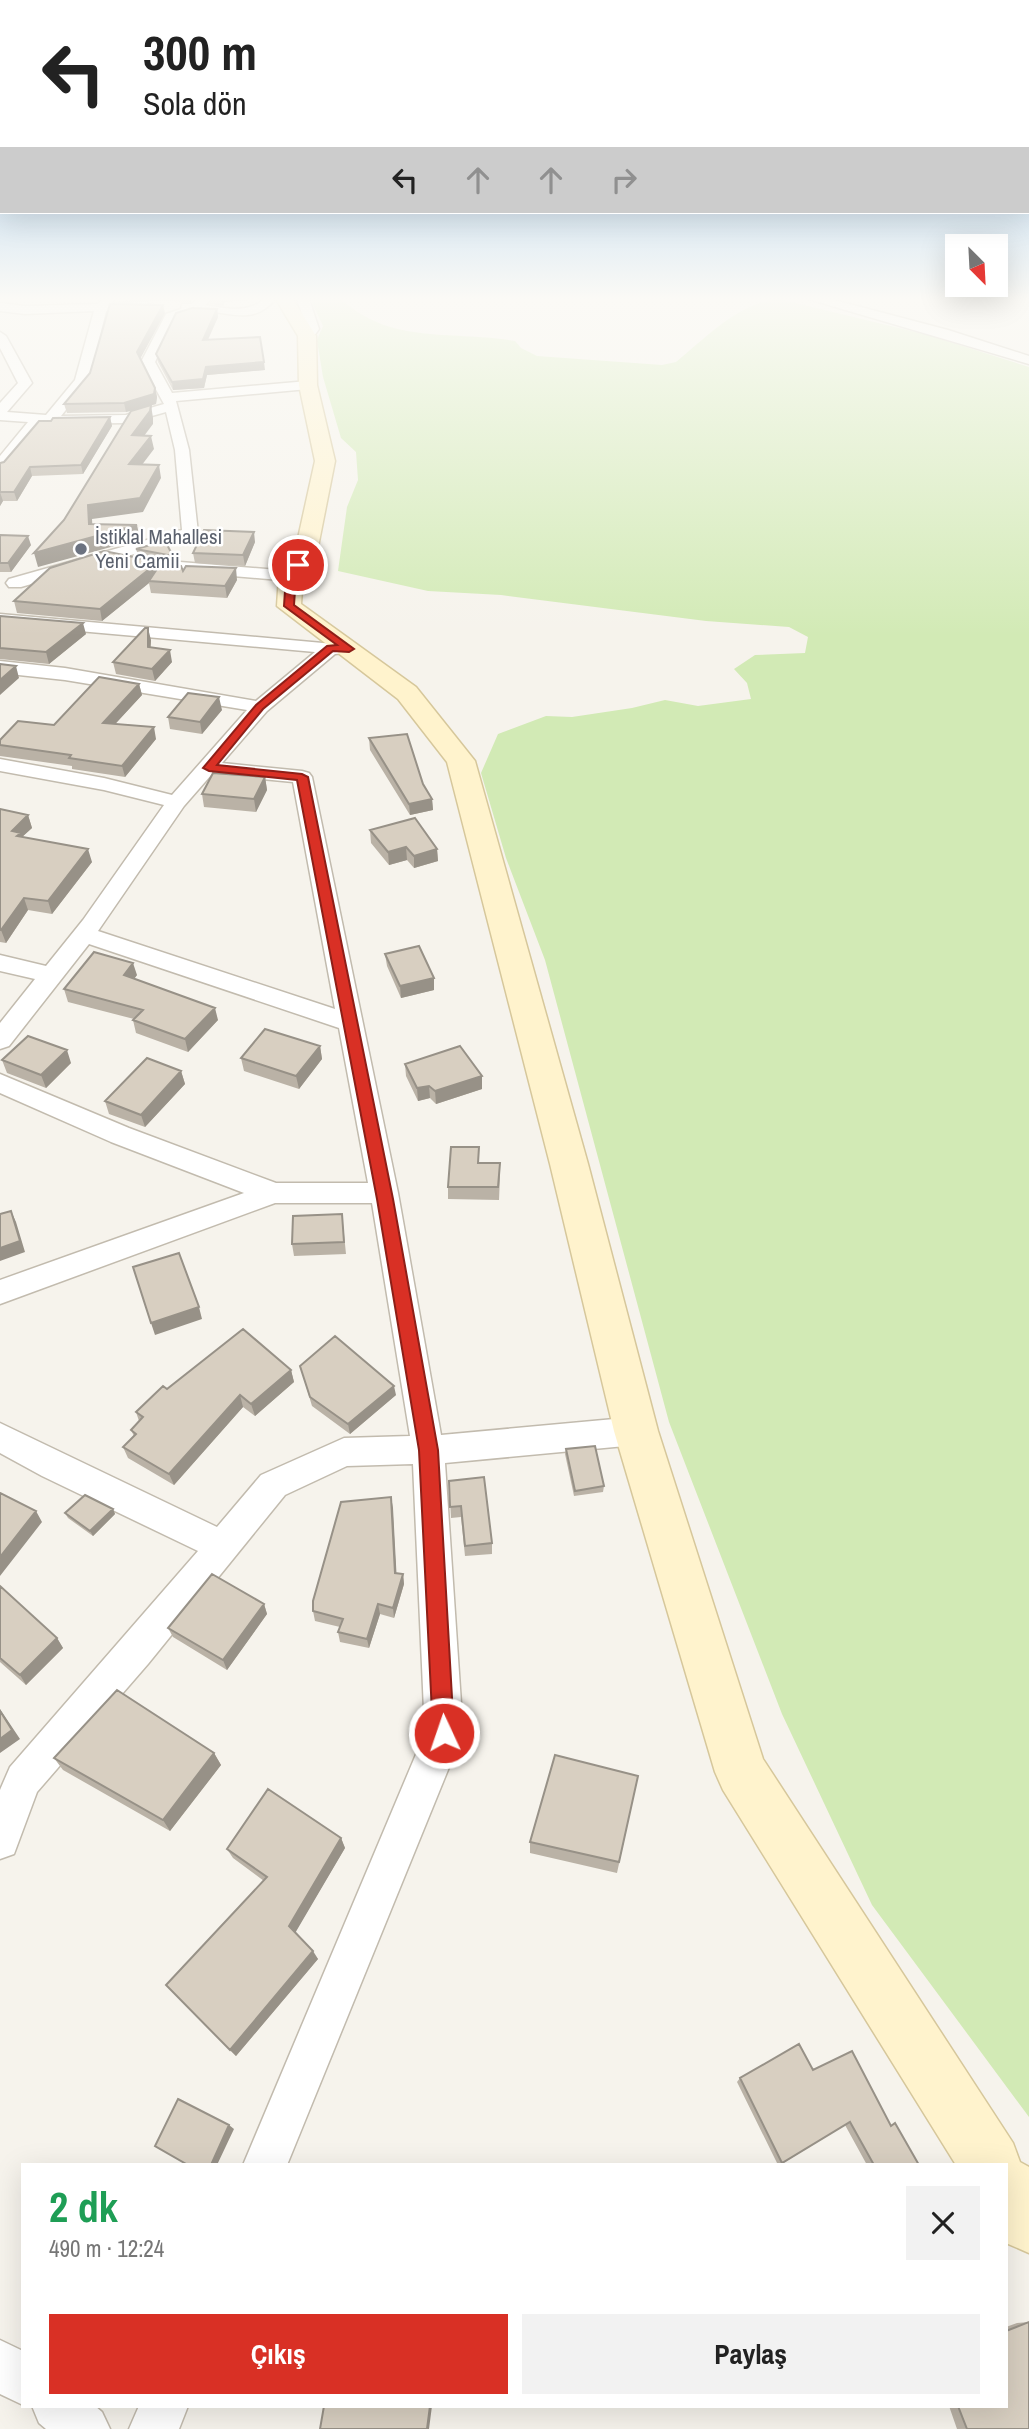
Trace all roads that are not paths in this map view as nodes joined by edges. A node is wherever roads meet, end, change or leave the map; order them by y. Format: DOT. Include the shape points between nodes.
graph roads {
  1 [pos="54,409"];
  2 [pos="151,409"];
  3 [pos="172,409"];
  4 [pos="313,409"];
  5 [pos="0,414"];
  6 [pos="127,419"];
  7 [pos="43,420"];
  8 [pos="113,441"];
  9 [pos="0,466"];
  10 [pos="33,556"];
  11 [pos="110,556"];
  12 [pos="291,576"];
  13 [pos="15,583"];
  14 [pos="0,611"];
  15 [pos="0,619"];
  16 [pos="340,649"];
  17 [pos="0,667"];
  18 [pos="260,707"];
  19 [pos="9,767"];
  20 [pos="209,768"];
  21 [pos="0,787"];
  22 [pos="177,802"];
  23 [pos="84,934"];
  24 [pos="0,963"];
  25 [pos="51,975"];
  26 [pos="351,1023"];
  27 [pos="0,1040"];
  28 [pos="0,1083"];
  29 [pos="384,1192"];
  30 [pos="274,1193"];
  31 [pos="0,1292"];
  32 [pos="636,1431"];
  33 [pos="0,1437"];
  34 [pos="429,1450"];
  35 [pos="223,1545"];
  36 [pos="0,1840"];
  37 [pos="266,2163"];
  38 [pos="990,2163"];
  39 [pos="1008,2190"];
  40 [pos="1029,2222"];
  41 [pos="0,2364"];
  42 [pos="21,2380"];
  43 [pos="59,2408"];
  44 [pos="163,2408"];
  45 [pos="85,2429"];
  46 [pos="154,2429"];
  1 -- 7 [label="street"];
  2 -- 6 [label="street"];
  3 -- 11 [label="street" via="182,450 190,533"];
  4 -- 12 [label="street" via="325,461 306,552"];
  5 -- 7 [label="street"];
  6 -- 7 [label="street"];
  6 -- 8 [label="street"];
  7 -- 9 [label="street"];
  10 -- 13 [label="street"];
  11 -- 12 [label="street" via="184,569"];
  11 -- 13 [label="street"];
  12 -- 16 [label="street" via="289,606"];
  13 -- 14 [label="street"];
  15 -- 16 [label="street"];
  16 -- 18 [label="street"];
  16 -- 32 [label="street" via="407,693 461,761"];
  17 -- 18 [label="street"];
  18 -- 20 [label="street"];
  19 -- 21 [label="street"];
  19 -- 22 [label="street"];
  20 -- 22 [label="street"];
  20 -- 26 [label="street" via="302,777"];
  22 -- 23 [label="street"];
  23 -- 25 [label="street"];
  23 -- 26 [label="street"];
  24 -- 25 [label="street"];
  25 -- 27 [label="street"];
  26 -- 29 [label="street"];
  28 -- 30 [label="street" via="120,1135"];
  29 -- 30 [label="street"];
  29 -- 34 [label="street"];
  30 -- 31 [label="street"];
  32 -- 34 [label="street"];
  32 -- 38 [label="street" via="741,1772"];
  33 -- 35 [label="street"];
  34 -- 35 [label="street" via="344,1452 332,1457 273,1485"];
  34 -- 37 [label="street" via="444,1733"];
  35 -- 36 [label="street" via="23,1780"];
  39 -- 40 [label="street"];
  41 -- 42 [label="street"];
  43 -- 45 [label="street"];
  44 -- 46 [label="street"];
}
